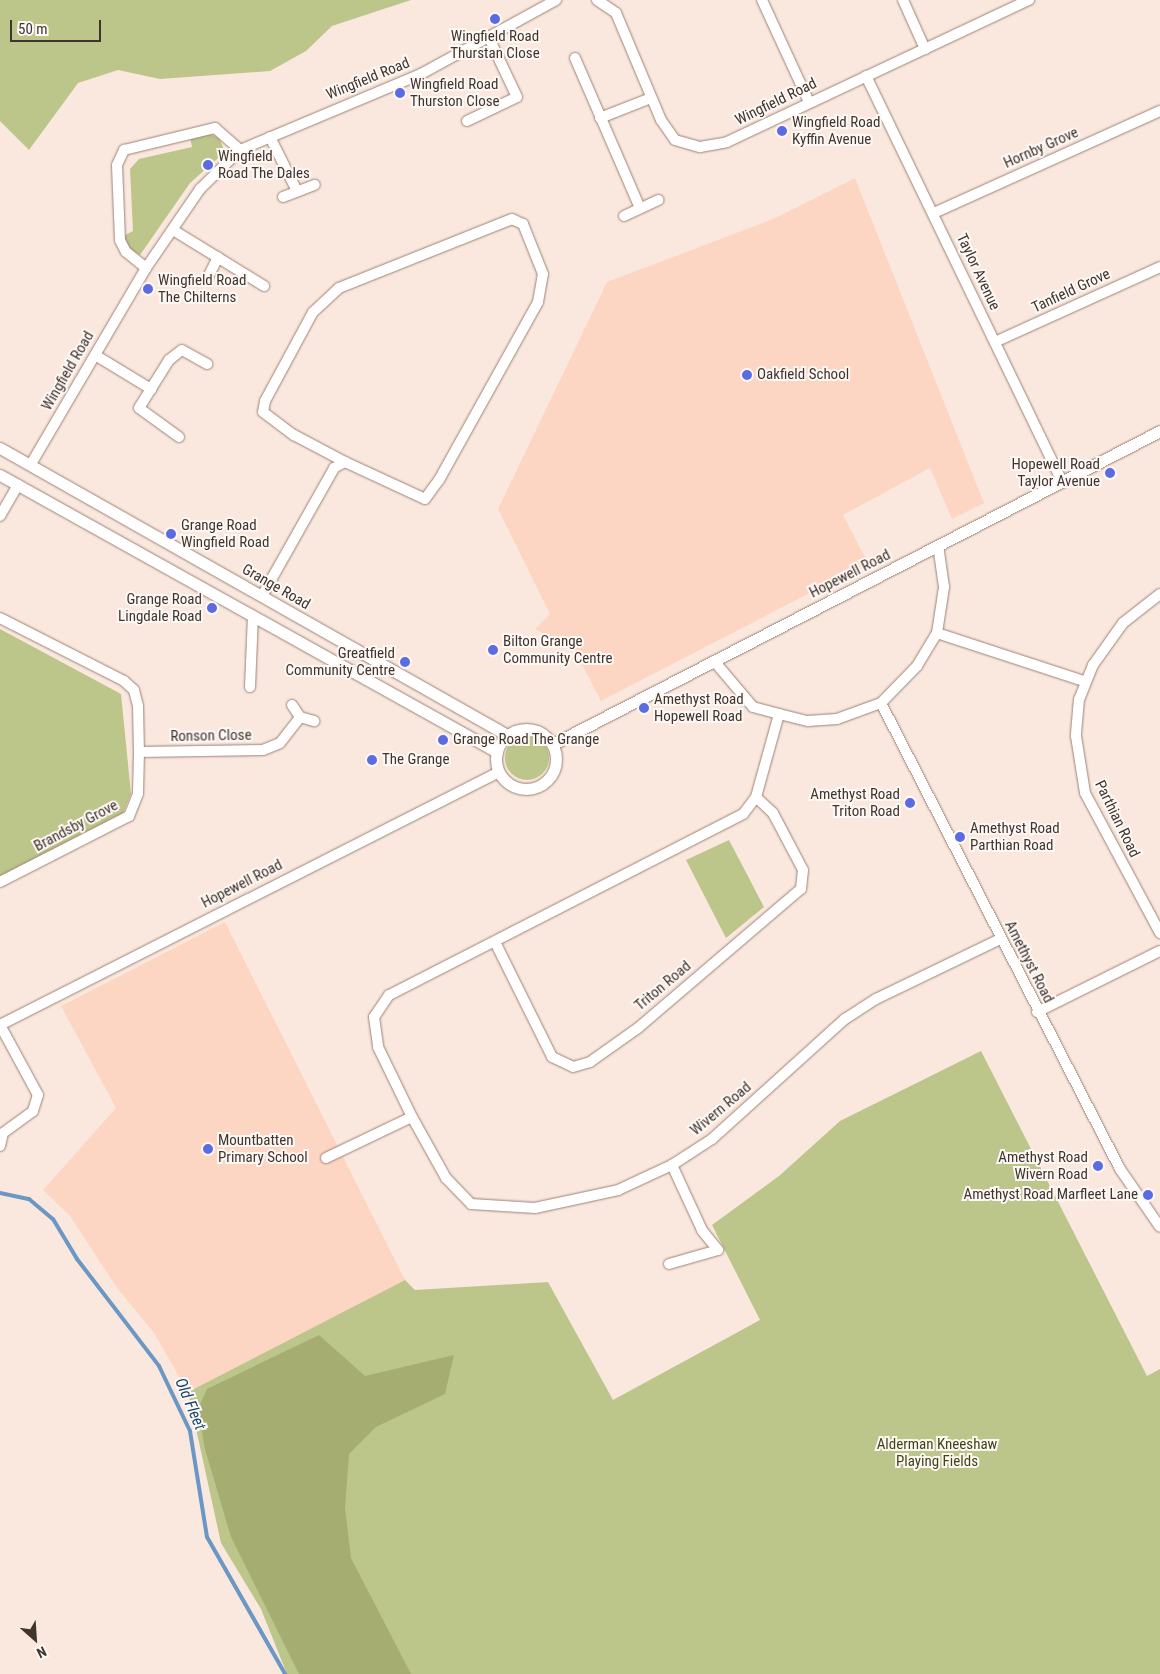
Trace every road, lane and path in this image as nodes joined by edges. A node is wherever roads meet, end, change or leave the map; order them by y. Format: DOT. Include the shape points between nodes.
graph roads {
  1 [pos="556,0"];
  2 [pos="602,0"];
  3 [pos="762,0"];
  4 [pos="903,0"];
  5 [pos="1029,0"];
  6 [pos="490,40"];
  7 [pos="925,49"];
  8 [pos="575,58"];
  9 [pos="866,76"];
  10 [pos="651,98"];
  11 [pos="809,102"];
  12 [pos="1160,111"];
  13 [pos="600,118"];
  14 [pos="467,121"];
  15 [pos="270,137"];
  16 [pos="240,150"];
  17 [pos="315,185"];
  18 [pos="297,191"];
  19 [pos="283,197"];
  20 [pos="658,200"];
  21 [pos="640,208"];
  22 [pos="934,213"];
  23 [pos="624,216"];
  24 [pos="173,230"];
  25 [pos="218,257"];
  26 [pos="1160,266"];
  27 [pos="146,268"];
  28 [pos="209,275"];
  29 [pos="264,286"];
  30 [pos="995,342"];
  31 [pos="95,355"];
  32 [pos="207,364"];
  33 [pos="151,388"];
  34 [pos="1160,431"];
  35 [pos="179,437"];
  36 [pos="0,448"];
  37 [pos="345,462"];
  38 [pos="31,464"];
  39 [pos="0,475"];
  40 [pos="1062,481"];
  41 [pos="18,485"];
  42 [pos="0,516"];
  43 [pos="938,545"];
  44 [pos="1160,594"];
  45 [pos="262,596"];
  46 [pos="253,616"];
  47 [pos="0,618"];
  48 [pos="937,633"];
  49 [pos="714,660"];
  50 [pos="1084,682"];
  51 [pos="250,687"];
  52 [pos="882,703"];
  53 [pos="292,705"];
  54 [pos="779,714"];
  55 [pos="300,717"];
  56 [pos="314,721"];
  57 [pos="507,735"];
  58 [pos="554,744"];
  59 [pos="139,752"];
  60 [pos="496,752"];
  61 [pos="499,772"];
  62 [pos="756,797"];
  63 [pos="0,882"];
  64 [pos="1160,933"];
  65 [pos="1000,939"];
  66 [pos="495,942"];
  67 [pos="1160,951"];
  68 [pos="1037,1012"];
  69 [pos="0,1025"];
  70 [pos="412,1117"];
  71 [pos="0,1146"];
  72 [pos="326,1158"];
  73 [pos="672,1165"];
  74 [pos="1160,1227"];
  75 [pos="669,1264"];
  1 -- 6 [label="street, Wingfield Road"];
  2 -- 10 [label="street, Wingfield Road" via="616,13"];
  3 -- 11 [label="street"];
  4 -- 7 [label="street"];
  5 -- 7 [label="street, Wingfield Road"];
  6 -- 14 [label="street" via="517,98"];
  6 -- 15 [label="street, Wingfield Road"];
  7 -- 9 [label="street, Wingfield Road"];
  8 -- 13 [label="street"];
  9 -- 11 [label="street, Wingfield Road"];
  9 -- 22 [label="street, Taylor Avenue"];
  10 -- 11 [label="street, Wingfield Road" via="675,140 700,147 727,142"];
  10 -- 13 [label="street"];
  12 -- 22 [label="street, Hornby Grove"];
  13 -- 21 [label="street"];
  15 -- 16 [label="street, Wingfield Road"];
  15 -- 18 [label="street"];
  16 -- 24 [label="street, Wingfield Road" via="200,189"];
  16 -- 27 [label="street" via="215,128 124,150 117,165 120,240 126,252"];
  17 -- 18 [label="street"];
  18 -- 19 [label="street"];
  20 -- 21 [label="street"];
  21 -- 23 [label="street"];
  22 -- 30 [label="street, Taylor Avenue"];
  24 -- 25 [label="street"];
  24 -- 27 [label="street, Wingfield Road"];
  25 -- 28 [label="street"];
  25 -- 29 [label="street"];
  26 -- 30 [label="street, Tanfield Grove"];
  27 -- 31 [label="street, Wingfield Road"];
  30 -- 40 [label="street, Taylor Avenue"];
  31 -- 33 [label="street"];
  31 -- 38 [label="street, Wingfield Road"];
  32 -- 33 [label="street" via="182,350 169,360"];
  33 -- 35 [label="street" via="139,408"];
  34 -- 40 [label="street, Hopewell Road"];
  36 -- 38 [label="street, Grange Road"];
  37 -- 37 [label="street" via="424,499 439,480 538,302 543,274 523,224 512,218 339,288 313,312 265,401 263,412 294,435"];
  37 -- 45 [label="street" via="334,468"];
  38 -- 45 [label="street, Grange Road"];
  39 -- 41 [label="street"];
  40 -- 43 [label="street, Hopewell Road"];
  41 -- 42 [label="street"];
  41 -- 46 [label="street"];
  43 -- 48 [label="street" via="944,587"];
  43 -- 49 [label="street, Hopewell Road"];
  44 -- 50 [label="street, Parthian Road" via="1123,623"];
  45 -- 46 [label="street"];
  45 -- 57 [label="street, Grange Road"];
  46 -- 51 [label="street"];
  46 -- 60 [label="street"];
  47 -- 59 [label="street, Brandsby Grove" via="124,681 134,690 138,706"];
  48 -- 50 [label="street"];
  48 -- 52 [label="street" via="917,666"];
  49 -- 54 [label="street" via="753,707"];
  49 -- 58 [label="street, Hopewell Road"];
  50 -- 64 [label="street, Parthian Road" via="1076,752 1085,793"];
  52 -- 54 [label="street" via="837,720 808,721"];
  52 -- 65 [label="street, Amethyst Road"];
  53 -- 55 [label="street"];
  54 -- 62 [label="street, Wivern Road"];
  55 -- 56 [label="street"];
  55 -- 59 [label="street, Ronson Close" via="280,743 263,750"];
  57 -- 58 [label="street" via="532,729"];
  57 -- 60 [label="street"];
  58 -- 61 [label="street" via="554,772 540,786 522,789"];
  59 -- 63 [label="street, Brandsby Grove" via="138,794 129,816"];
  60 -- 61 [label="street"];
  61 -- 69 [label="street, Hopewell Road"];
  62 -- 66 [label="street, Wivern Road" via="743,814"];
  62 -- 66 [label="street, Triton Road" via="774,813 802,870 801,889 638,1028 590,1062 573,1067 552,1057"];
  65 -- 68 [label="street, Amethyst Road"];
  65 -- 73 [label="street, Wivern Road" via="876,999 845,1019 712,1139"];
  66 -- 70 [label="street, Wivern Road" via="389,995 374,1017 378,1047"];
  67 -- 68 [label="street"];
  68 -- 74 [label="street, Amethyst Road" via="1120,1169"];
  69 -- 71 [label="street" via="38,1096 33,1111 2,1133"];
  70 -- 72 [label="street"];
  70 -- 73 [label="street, Wivern Road" via="446,1178 471,1204 535,1208 618,1190"];
  73 -- 75 [label="street" via="702,1230 718,1250"];
}
